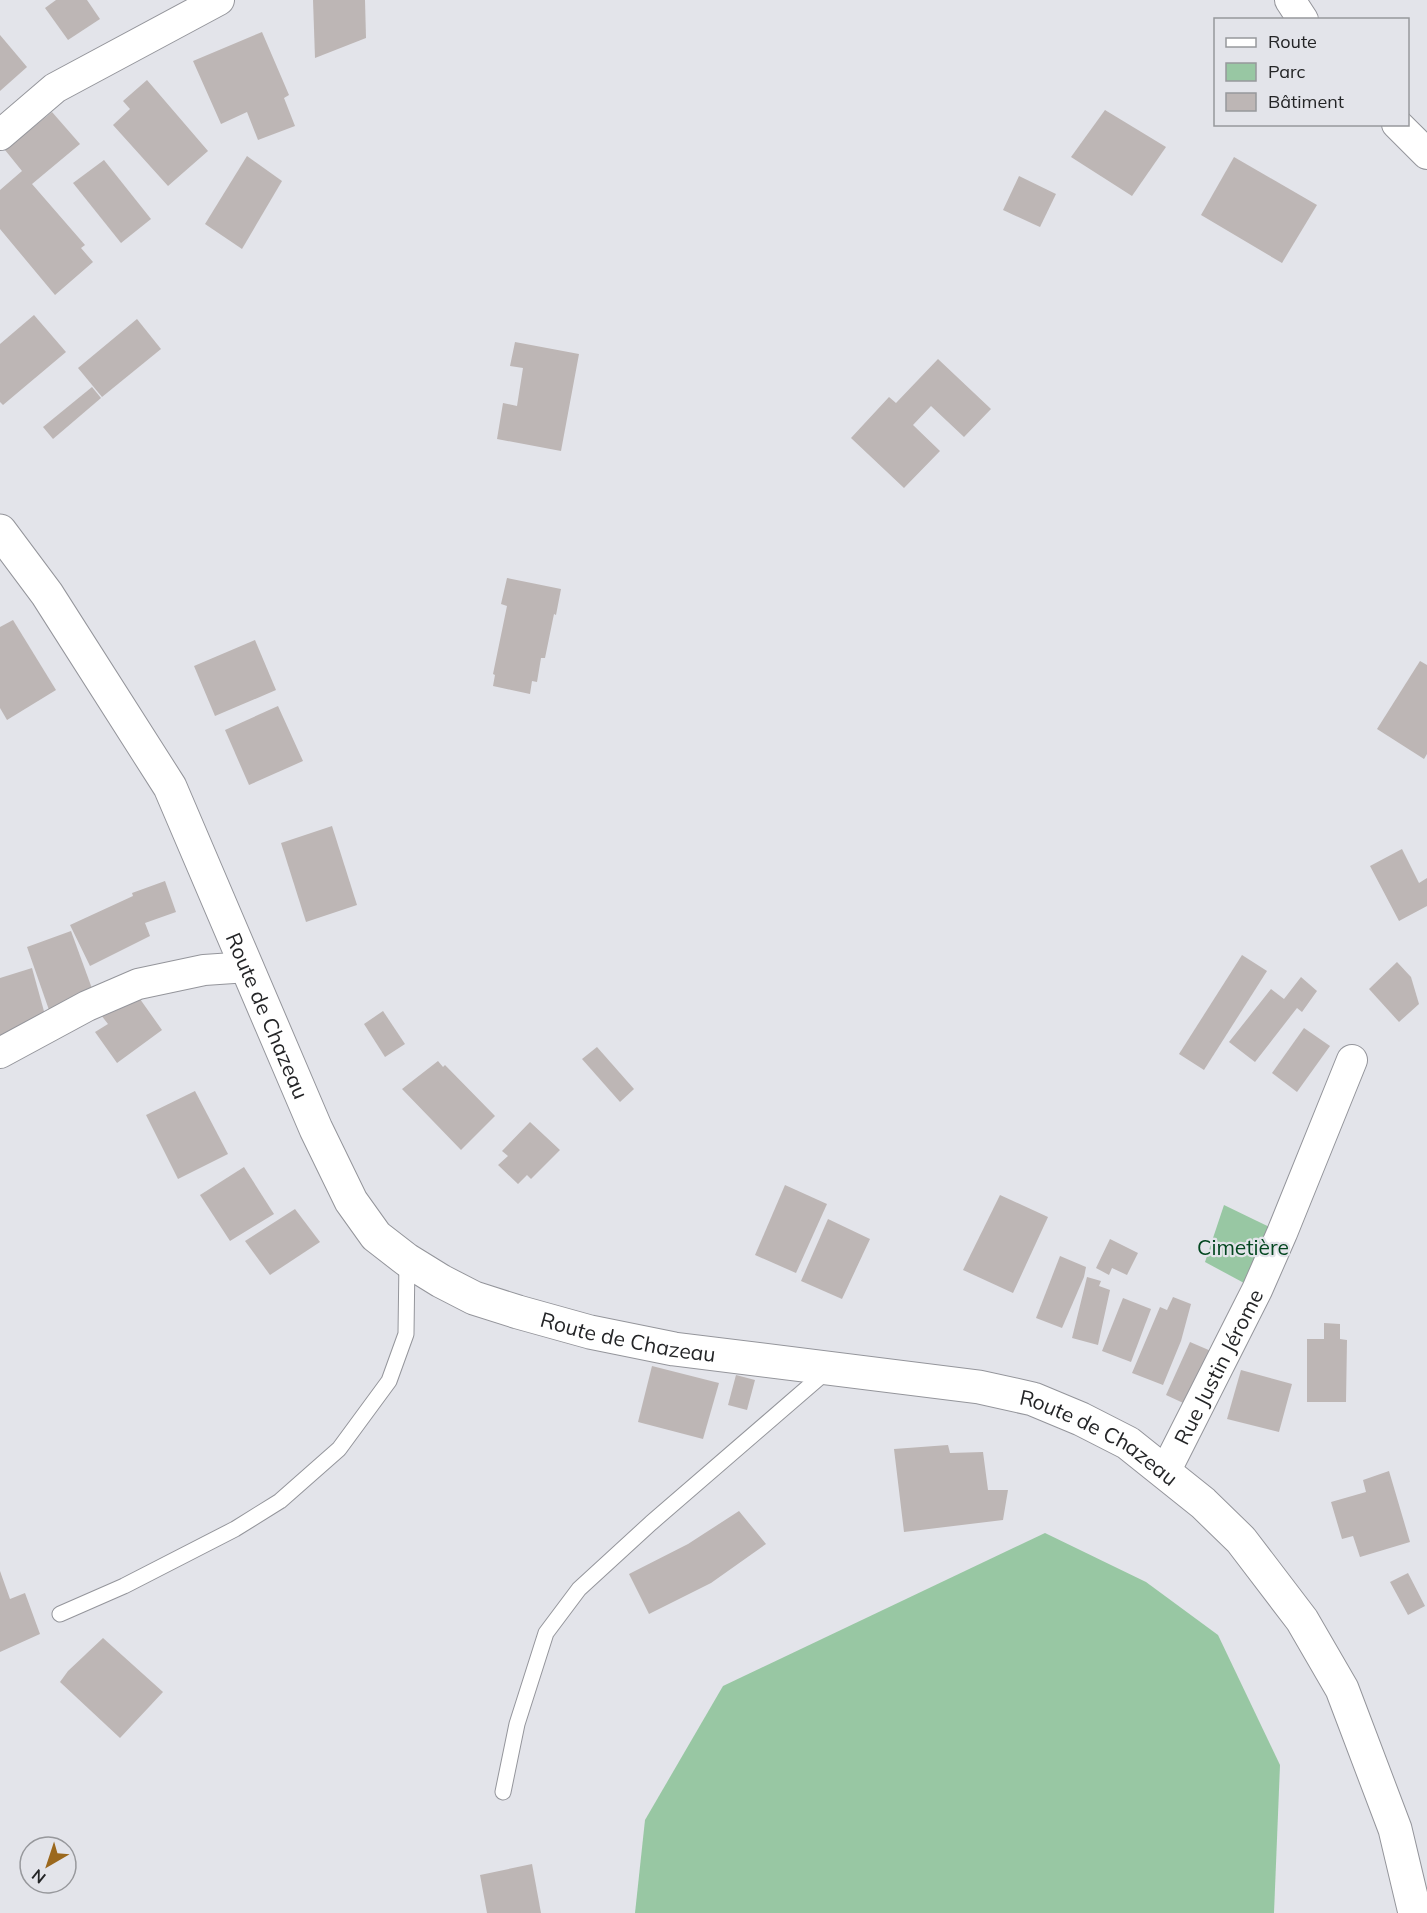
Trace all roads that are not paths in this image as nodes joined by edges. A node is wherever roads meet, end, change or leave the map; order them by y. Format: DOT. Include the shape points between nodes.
graph roads {
  1 [pos="219,0"];
  2 [pos="1290,0"];
  3 [pos="1302,18"];
  4 [pos="1399,126"];
  5 [pos="0,135"];
  6 [pos="1427,154"];
  7 [pos="0,531"];
  8 [pos="248,967"];
  9 [pos="0,1053"];
  10 [pos="1352,1060"];
  11 [pos="407,1260"];
  12 [pos="830,1368"];
  13 [pos="1165,1472"];
  14 [pos="60,1614"];
  15 [pos="503,1792"];
  16 [pos="1415,1913"];
  1 -- 5 [label="street" via="55,88"];
  2 -- 3 [label="street"];
  4 -- 6 [label="street"];
  7 -- 8 [label="main road, Route de Chazeau" via="47,594 170,787"];
  8 -- 9 [label="street" via="204,970 138,984 87,1006"];
  8 -- 11 [label="main road, Route de Chazeau" via="316,1130 351,1200 376,1236"];
  10 -- 13 [label="street, Rue Justin Jérome" via="1257,1290"];
  11 -- 12 [label="main road, Route de Chazeau" via="474,1298 590,1332 674,1349"];
  11 -- 14 [label="lane" via="406,1334 389,1381 339,1449 280,1501 235,1529"];
  12 -- 13 [label="main road, Route de Chazeau" via="979,1387 1033,1399 1128,1443"];
  12 -- 15 [label="lane" via="579,1589 546,1634 517,1724"];
  13 -- 16 [label="main road, Route de Chazeau" via="1241,1540 1302,1620 1342,1689 1395,1828"];
}
